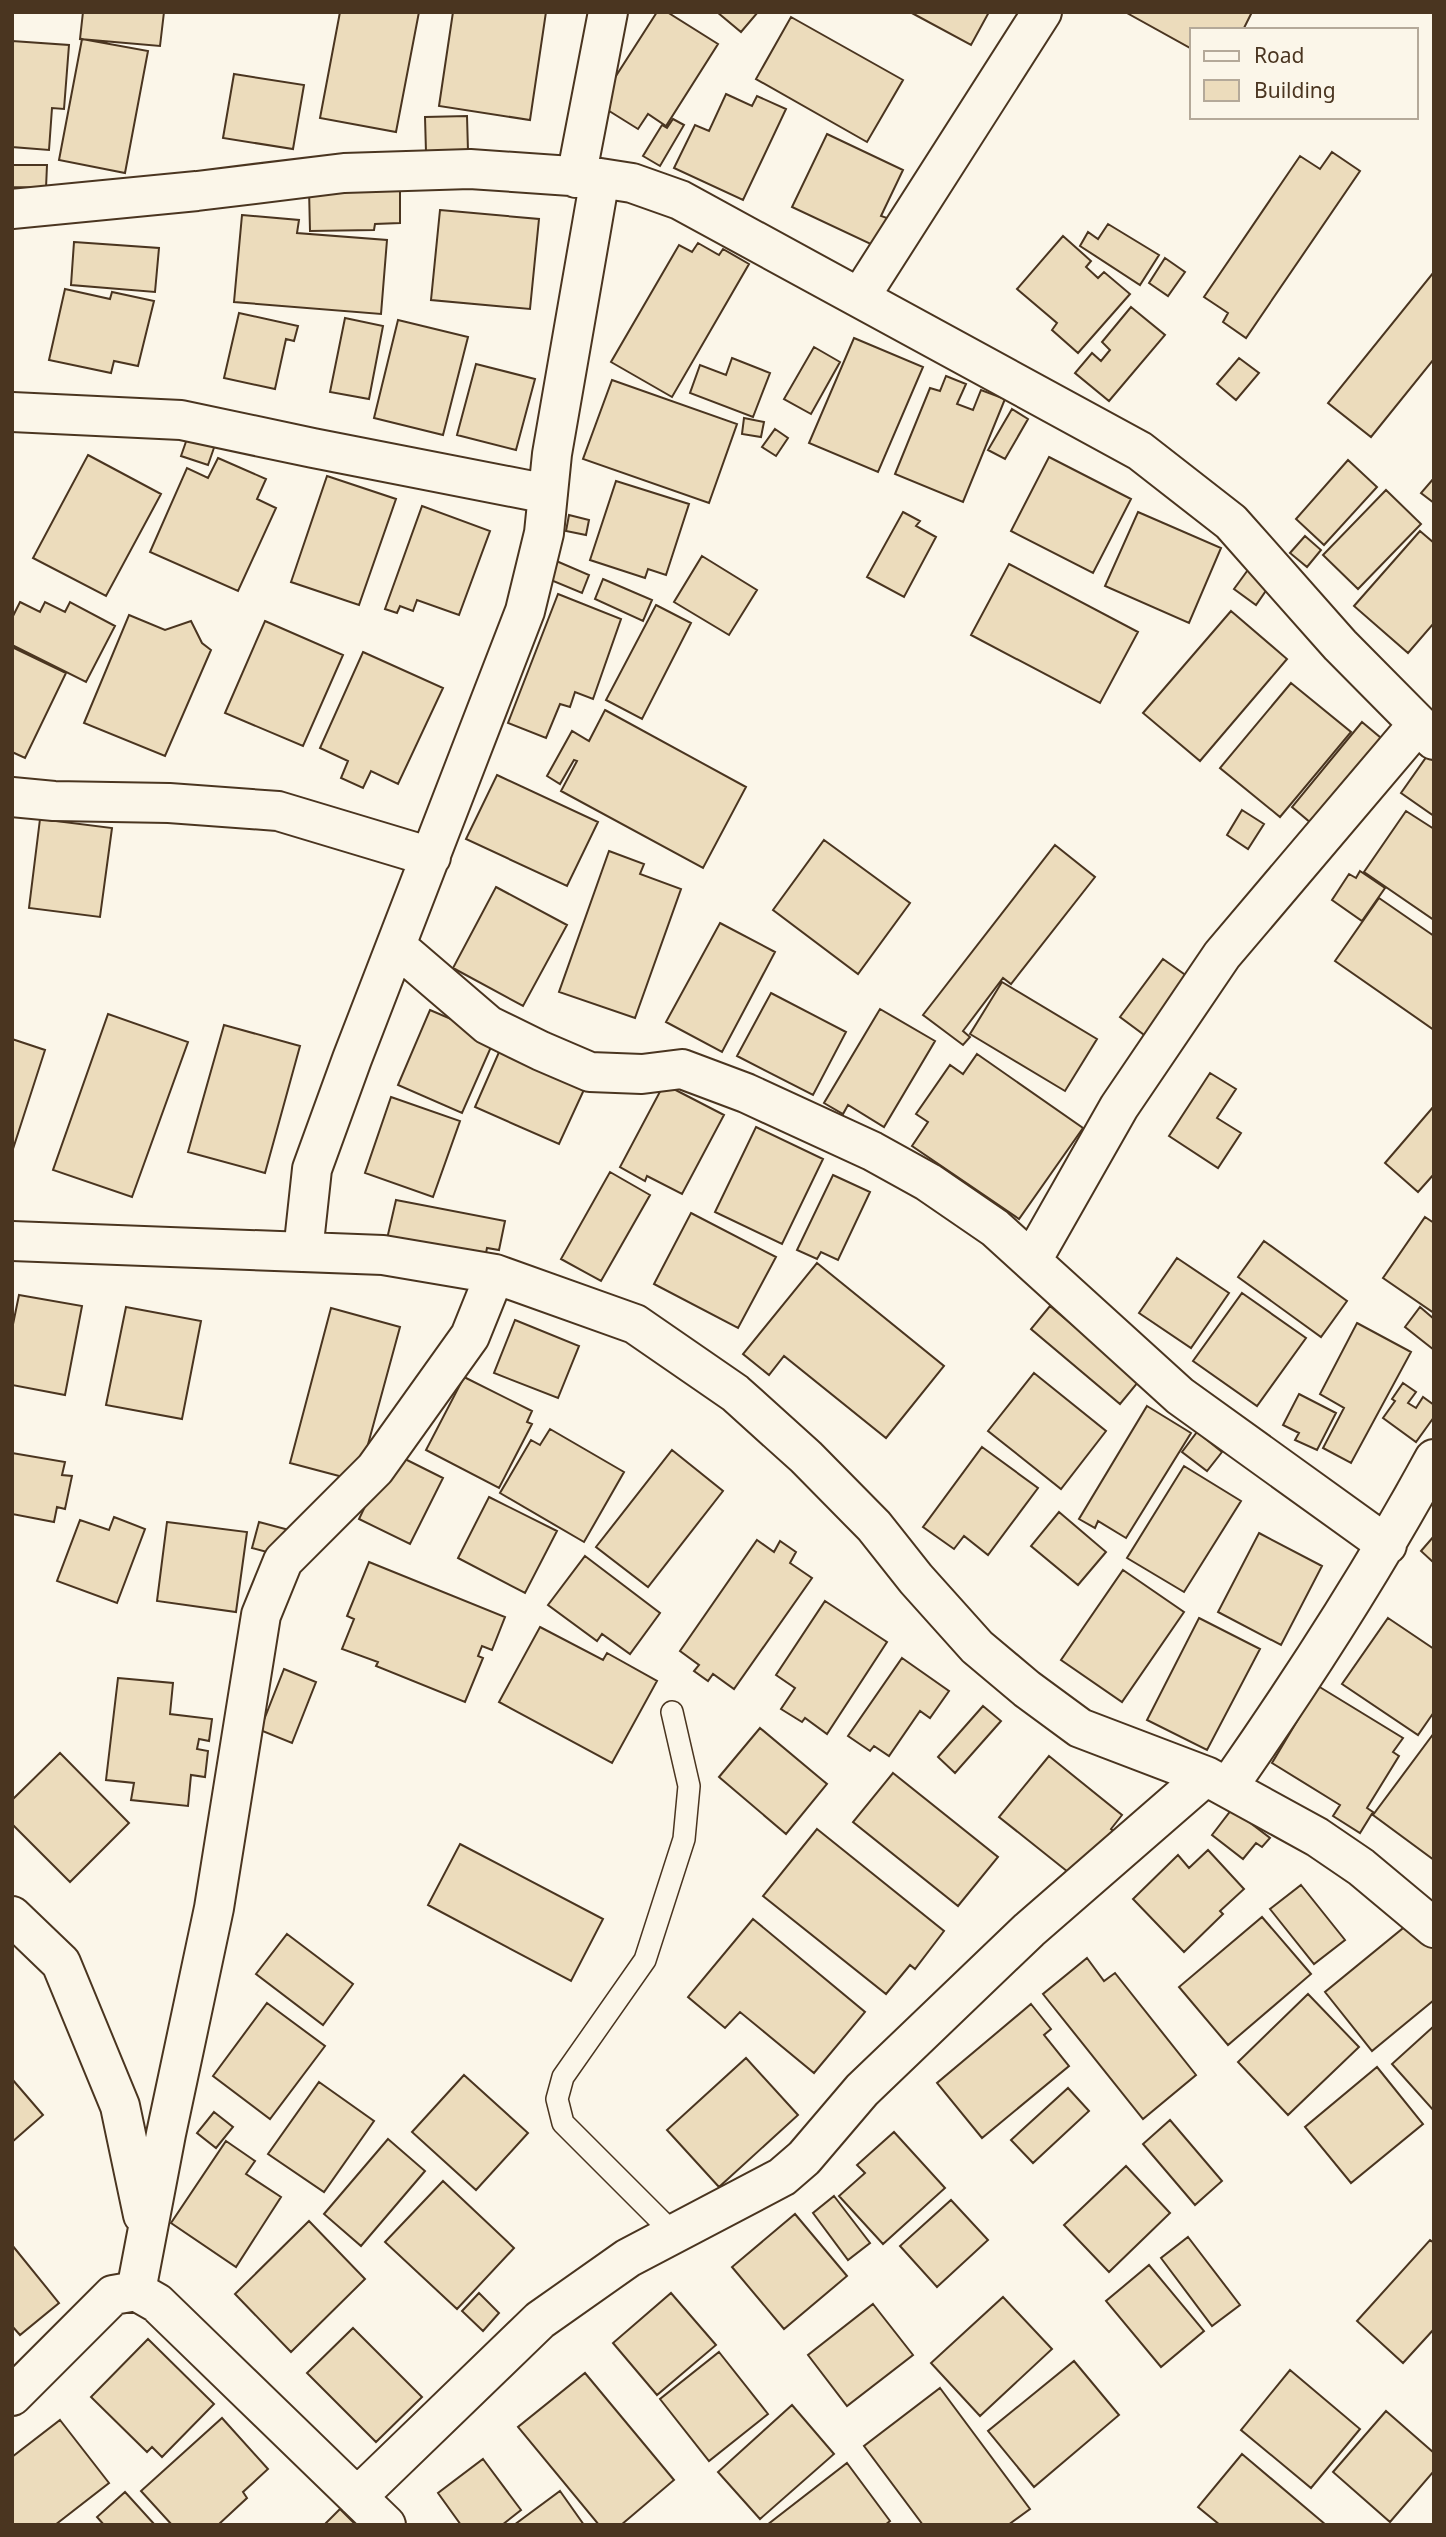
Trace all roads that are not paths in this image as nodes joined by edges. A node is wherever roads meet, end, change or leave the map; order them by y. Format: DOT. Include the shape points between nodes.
graph roads {
  1 [pos="608,12"];
  2 [pos="1042,12"];
  3 [pos="588,178"];
  4 [pos="12,209"];
  5 [pos="860,297"];
  6 [pos="12,412"];
  7 [pos="548,494"];
  8 [pos="1426,732"];
  9 [pos="12,797"];
  10 [pos="431,857"];
  11 [pos="396,946"];
  12 [pos="12,1241"];
  13 [pos="303,1252"];
  14 [pos="1032,1260"];
  15 [pos="495,1274"];
  16 [pos="1434,1460"];
  17 [pos="1387,1545"];
  18 [pos="673,1712"];
  19 [pos="1217,1781"];
  20 [pos="12,1916"];
  21 [pos="1434,1928"];
  22 [pos="147,2234"];
  23 [pos="674,2234"];
  24 [pos="136,2291"];
  25 [pos="12,2396"];
  26 [pos="357,2497"];
  27 [pos="386,2525"];
  1 -- 3 [label="street"];
  2 -- 5 [label="street"];
  3 -- 4 [label="street" via="470,169 344,173"];
  3 -- 5 [label="street" via="632,184 680,200"];
  3 -- 7 [label="street"];
  5 -- 8 [label="street" via="1140,451 1231,522"];
  6 -- 7 [label="street" via="181,420"];
  7 -- 10 [label="street" via="544,533 525,611"];
  8 -- 14 [label="street" via="1222,955 1119,1107"];
  9 -- 10 [label="street" via="278,811"];
  10 -- 11 [label="street"];
  11 -- 13 [label="street" via="312,1169"];
  11 -- 14 [label="street" via="488,1025 520,1041 590,1072 642,1074 682,1069 733,1088 873,1151 928,1182"];
  12 -- 13 [label="street"];
  13 -- 15 [label="street" via="383,1255"];
  14 -- 17 [label="street" via="1180,1396"];
  15 -- 19 [label="street" via="635,1324 735,1393 874,1526 977,1647 1027,1689 1080,1728"];
  15 -- 22 [label="street" via="470,1336 374,1469 282,1561 261,1615 214,1908"];
  16 -- 17 [label="street"];
  17 -- 19 [label="street" via="1299,1685"];
  18 -- 23 [label="lane" via="689,1786 684,1839 645,1960 563,2077 557,2099 563,2123"];
  19 -- 21 [label="street" via="1317,1837"];
  19 -- 23 [label="street" via="1029,1930 862,2090 782,2177"];
  20 -- 22 [label="street" via="61,1963 67,1975 120,2106"];
  22 -- 24 [label="street"];
  23 -- 26 [label="street" via="628,2258 540,2320"];
  24 -- 25 [label="street" via="113,2295"];
  24 -- 26 [label="street" via="157,2303"];
  26 -- 27 [label="street"];
}
